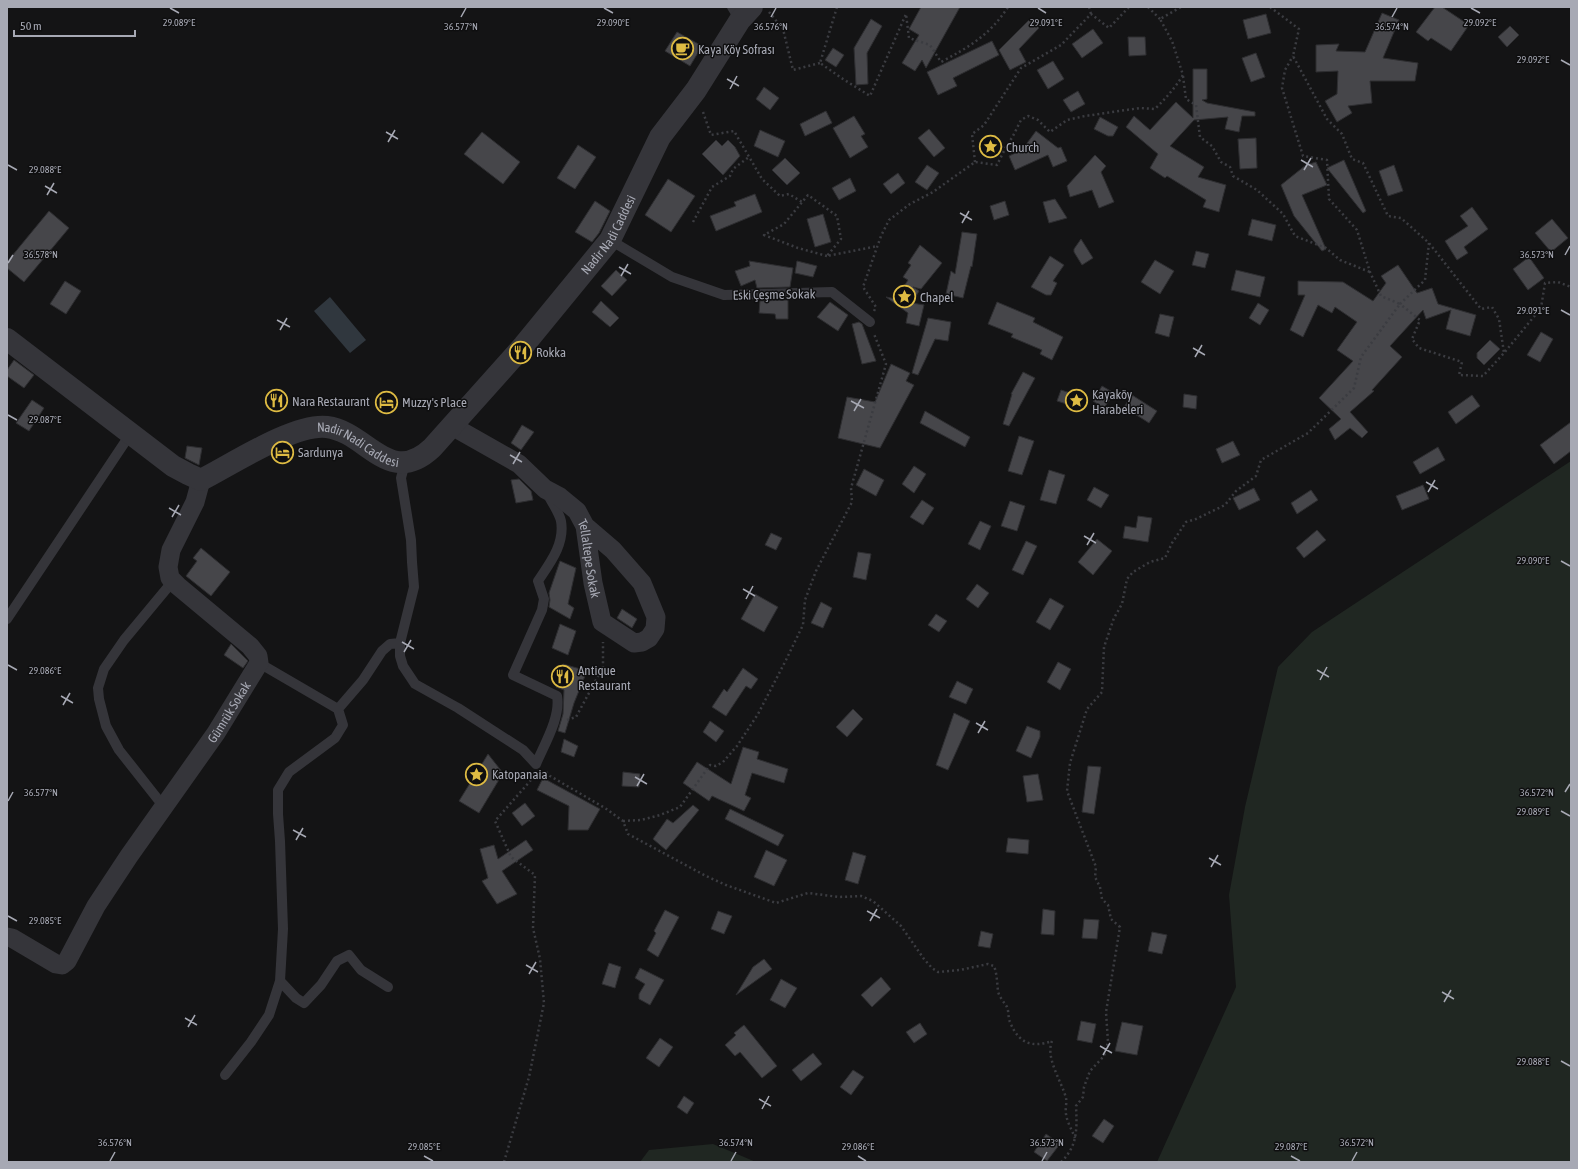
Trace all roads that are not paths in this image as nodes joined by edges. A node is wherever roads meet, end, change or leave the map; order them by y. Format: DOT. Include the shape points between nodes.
graph roads {
  1 [pos="741,11"];
  2 [pos="610,240"];
  3 [pos="870,322"];
  4 [pos="7,339"];
  5 [pos="452,426"];
  6 [pos="131,433"];
  7 [pos="405,463"];
  8 [pos="201,480"];
  9 [pos="545,489"];
  10 [pos="585,526"];
  11 [pos="173,581"];
  12 [pos="7,619"];
  13 [pos="400,643"];
  14 [pos="259,663"];
  15 [pos="338,709"];
  16 [pos="164,807"];
  17 [pos="7,937"];
  18 [pos="280,981"];
  19 [pos="388,987"];
  20 [pos="225,1075"];
  1 -- 2 [label="street, Nadir Nadi Caddesi" via="696,90 660,137"];
  2 -- 3 [label="lane, Eski Çeşme Sokak" via="672,277 724,295 832,292"];
  2 -- 5 [label="street, Nadir Nadi Caddesi" via="524,345"];
  4 -- 6 [label="street"];
  5 -- 7 [label="street, Nadir Nadi Caddesi" via="425,454"];
  5 -- 9 [label="street, Tellaltepe Sokak" via="519,464"];
  6 -- 8 [label="street" via="173,466"];
  6 -- 12 [label="lane"];
  7 -- 8 [label="street, Nadir Nadi Caddesi" via="380,456 347,434 325,426 300,431 268,444"];
  7 -- 13 [label="lane" via="401,478 411,540 414,587"];
  8 -- 11 [label="street" via="195,502 171,550 168,567"];
  9 -- 10 [label="street, Tellaltepe Sokak" via="577,511"];
  9 -- 13 [label="lane" via="561,520 561,535 558,550 538,581 544,598 542,610 513,675 557,696 553,723 536,764 523,750 416,684 403,666"];
  10 -- 10 [label="street, Tellaltepe Sokak" via="593,583 602,622 634,643 642,642 649,638 655,629 656,617 642,583 613,550"];
  11 -- 14 [label="street" via="250,646 258,656"];
  11 -- 16 [label="lane" via="124,640 104,669 98,688 106,726 119,750"];
  13 -- 15 [label="lane" via="390,644 382,651 363,680"];
  14 -- 15 [label="lane"];
  14 -- 16 [label="street, Gümrük Sokak" via="216,733"];
  15 -- 18 [label="lane" via="343,725 336,738 289,772 278,790 283,928"];
  16 -- 17 [label="street, Gümrük Sokak" via="96,906 67,961 62,965 56,964"];
  18 -- 19 [label="lane" via="304,1003 321,985 337,961 349,955 361,970"];
  18 -- 20 [label="lane" via="269,1014"];
}
